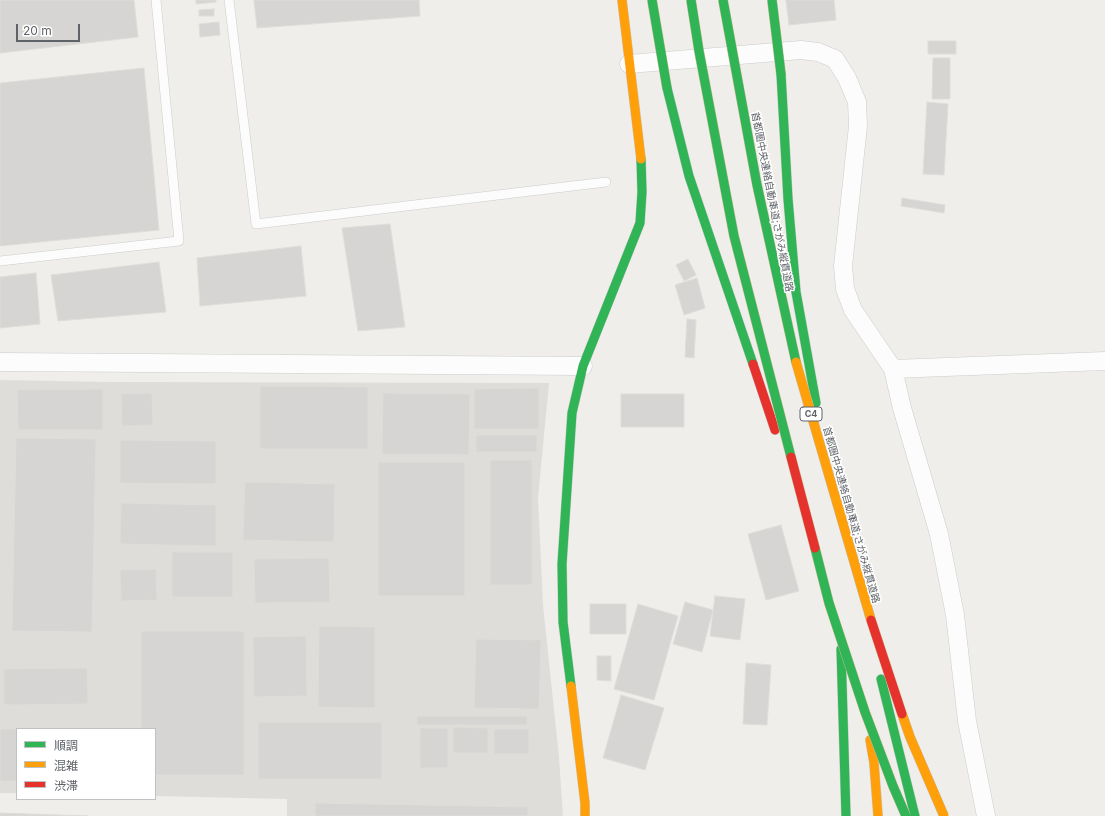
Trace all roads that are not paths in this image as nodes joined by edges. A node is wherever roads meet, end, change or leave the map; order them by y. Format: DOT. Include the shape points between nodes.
graph roads {
  1 [pos="156,0"];
  2 [pos="229,0"];
  3 [pos="622,0"];
  4 [pos="652,0"];
  5 [pos="691,0"];
  6 [pos="723,0"];
  7 [pos="772,0"];
  8 [pos="629,64"];
  9 [pos="606,182"];
  10 [pos="0,261"];
  11 [pos="1105,361"];
  12 [pos="0,362"];
  13 [pos="583,366"];
  14 [pos="893,369"];
  15 [pos="841,642"];
  16 [pos="894,732"];
  17 [pos="585,816"];
  18 [pos="846,816"];
  19 [pos="878,816"];
  20 [pos="898,816"];
  21 [pos="906,816"];
  22 [pos="915,816"];
  23 [pos="944,816"];
  24 [pos="986,816"];
  1 -- 10 [label="lane" via="179,241"];
  2 -- 9 [label="lane" via="256,224"];
  3 -- 8 [label="main road"];
  4 -- 15 [label="main road, bridge" via="667,88 689,176 801,505"];
  5 -- 21 [label="main road, bridge" via="734,236 829,603 865,712"];
  6 -- 23 [label="main road, 首都圏中央連絡自動車道;さがみ縦貫道路 / C4, bridge" via="757,185 792,347 887,672 910,737"];
  7 -- 16 [label="main road, bridge" via="781,74 796,292 835,504"];
  8 -- 13 [label="main road" via="641,160 640,223"];
  8 -- 14 [label="street" via="801,50 818,52 835,60 847,78 857,102 858,126 843,266 845,289 853,310"];
  11 -- 14 [label="street"];
  12 -- 13 [label="street"];
  13 -- 17 [label="main road" via="572,413 562,564 563,622"];
  14 -- 24 [label="street" via="938,534 955,615 966,721"];
  15 -- 18 [label="main road"];
  15 -- 19 [label="main road" via="864,708 874,763"];
  16 -- 20 [label="main road"];
  16 -- 22 [label="main road"];
}
